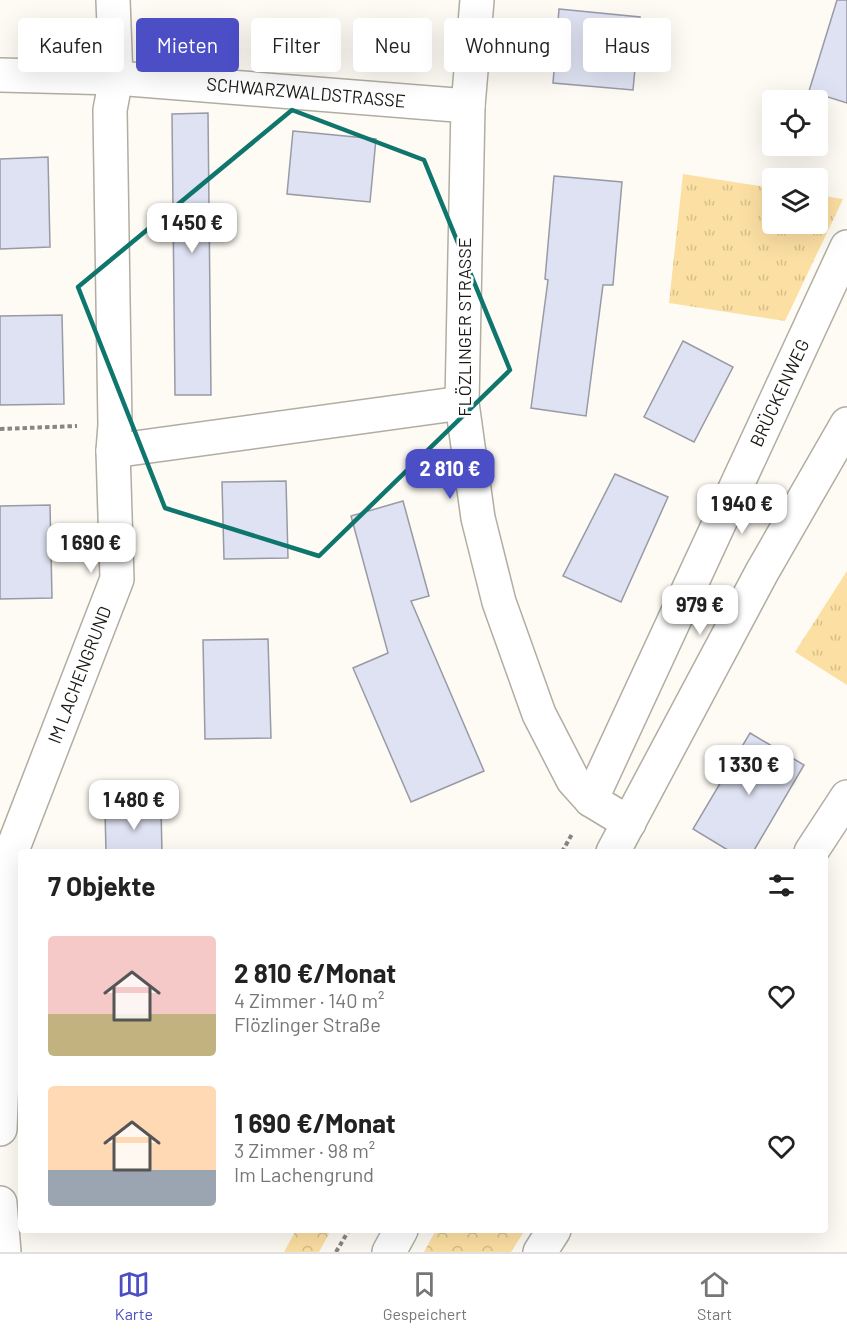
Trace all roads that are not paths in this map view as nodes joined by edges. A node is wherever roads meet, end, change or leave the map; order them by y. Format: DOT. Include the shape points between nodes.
graph roads {
  1 [pos="113,0"];
  2 [pos="477,0"];
  3 [pos="0,75"];
  4 [pos="116,78"];
  5 [pos="468,106"];
  6 [pos="847,247"];
  7 [pos="462,403"];
  8 [pos="847,424"];
  9 [pos="114,438"];
  10 [pos="847,798"];
  11 [pos="591,800"];
  12 [pos="629,823"];
  13 [pos="615,849"];
  14 [pos="813,849"];
  15 [pos="6,854"];
  16 [pos="14,970"];
  17 [pos="0,1129"];
  18 [pos="0,1203"];
  19 [pos="399,1233"];
  20 [pos="552,1233"];
  21 [pos="4,1252"];
  22 [pos="389,1252"];
  23 [pos="540,1252"];
  1 -- 4 [label="street, IM LACHENGRUND"];
  2 -- 5 [label="street, FLÖZLINGER STRASSE"];
  3 -- 4 [label="street, SCHWARZWALDSTRASSE"];
  4 -- 5 [label="street, SCHWARZWALDSTRASSE"];
  4 -- 9 [label="street, IM LACHENGRUND" via="110,110"];
  5 -- 7 [label="street, FLÖZLINGER STRASSE"];
  6 -- 11 [label="street, BRÜCKENWEG"];
  7 -- 9 [label="street"];
  7 -- 11 [label="street, FLÖZLINGER STRASSE" via="478,518 499,602 539,714 573,780"];
  8 -- 12 [label="street" via="762,572"];
  9 -- 15 [label="street, IM LACHENGRUND" via="117,579"];
  10 -- 14 [label="street"];
  11 -- 12 [label="street, FLÖZLINGER STRASSE"];
  12 -- 13 [label="street"];
  15 -- 16 [label="street, IM LACHENGRUND"];
  16 -- 17 [label="street, IM LACHENGRUND"];
  18 -- 21 [label="street"];
  19 -- 22 [label="street"];
  20 -- 23 [label="street"];
}
